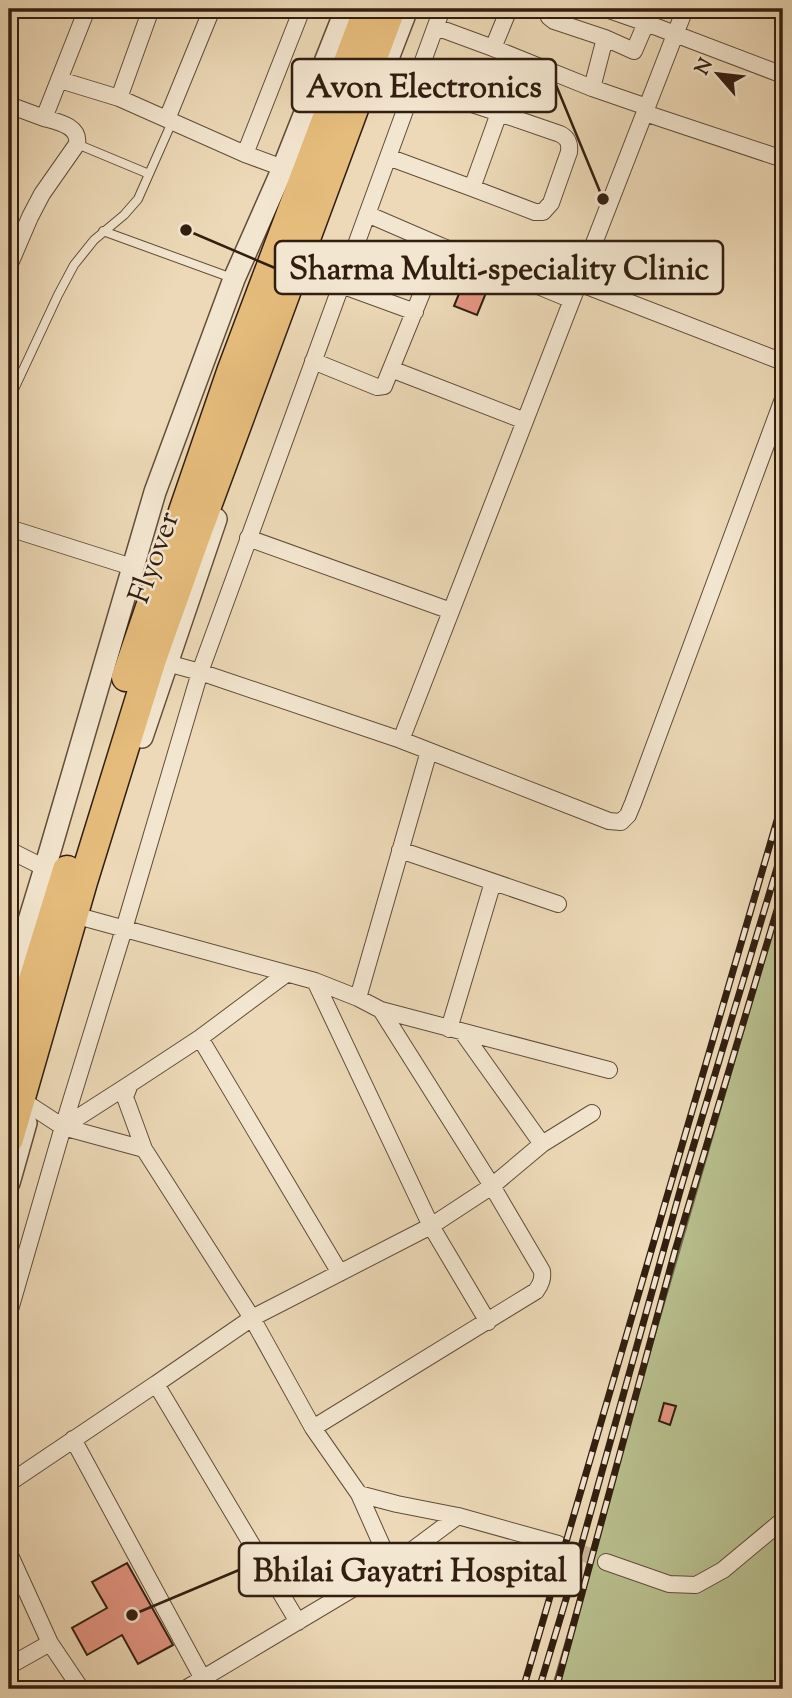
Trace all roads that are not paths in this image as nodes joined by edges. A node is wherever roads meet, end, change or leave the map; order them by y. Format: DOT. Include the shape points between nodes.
graph roads {
  1 [pos="86,9"];
  2 [pos="151,9"];
  3 [pos="212,9"];
  4 [pos="302,9"];
  5 [pos="346,9"];
  6 [pos="368,9"];
  7 [pos="391,9"];
  8 [pos="407,9"];
  9 [pos="442,9"];
  10 [pos="509,9"];
  11 [pos="545,9"];
  12 [pos="606,9"];
  13 [pos="685,9"];
  14 [pos="646,23"];
  15 [pos="436,27"];
  16 [pos="675,35"];
  17 [pos="606,38"];
  18 [pos="493,48"];
  19 [pos="783,75"];
  20 [pos="60,80"];
  21 [pos="414,85"];
  22 [pos="592,88"];
  23 [pos="374,94"];
  24 [pos="119,98"];
  25 [pos="407,105"];
  26 [pos="9,106"];
  27 [pos="646,110"];
  28 [pos="499,113"];
  29 [pos="44,118"];
  30 [pos="169,120"];
  31 [pos="77,144"];
  32 [pos="244,154"];
  33 [pos="388,157"];
  34 [pos="783,159"];
  35 [pos="283,168"];
  36 [pos="149,174"];
  37 [pos="472,188"];
  38 [pos="367,214"];
  39 [pos="103,231"];
  40 [pos="441,246"];
  41 [pos="9,266"];
  42 [pos="234,279"];
  43 [pos="579,283"];
  44 [pos="341,285"];
  45 [pos="572,300"];
  46 [pos="415,312"];
  47 [pos="313,362"];
  48 [pos="783,362"];
  49 [pos="391,369"];
  50 [pos="783,399"];
  51 [pos="9,400"];
  52 [pos="525,421"];
  53 [pos="9,528"];
  54 [pos="248,538"];
  55 [pos="132,567"];
  56 [pos="451,611"];
  57 [pos="167,663"];
  58 [pos="200,672"];
  59 [pos="401,740"];
  60 [pos="429,751"];
  61 [pos="9,850"];
  62 [pos="401,850"];
  63 [pos="65,874"];
  64 [pos="493,882"];
  65 [pos="558,904"];
  66 [pos="85,918"];
  67 [pos="124,929"];
  68 [pos="15,943"];
  69 [pos="286,974"];
  70 [pos="316,981"];
  71 [pos="9,986"];
  72 [pos="358,998"];
  73 [pos="381,1010"];
  74 [pos="456,1031"];
  75 [pos="200,1038"];
  76 [pos="9,1058"];
  77 [pos="609,1070"];
  78 [pos="130,1084"];
  79 [pos="31,1106"];
  80 [pos="592,1113"];
  81 [pos="63,1127"];
  82 [pos="9,1139"];
  83 [pos="542,1144"];
  84 [pos="144,1149"];
  85 [pos="9,1183"];
  86 [pos="492,1186"];
  87 [pos="431,1226"];
  88 [pos="340,1273"];
  89 [pos="9,1313"];
  90 [pos="252,1318"];
  91 [pos="488,1322"];
  92 [pos="156,1384"];
  93 [pos="313,1428"];
  94 [pos="73,1439"];
  95 [pos="9,1483"];
  96 [pos="359,1493"];
  97 [pos="458,1516"];
  98 [pos="783,1520"];
  99 [pos="558,1544"];
  100 [pos="9,1553"];
  101 [pos="606,1562"];
  102 [pos="391,1566"];
  103 [pos="298,1622"];
  104 [pos="50,1643"];
  105 [pos="9,1666"];
  106 [pos="208,1682"];
  107 [pos="81,1689"];
  108 [pos="185,1689"];
  1 -- 20 [label="street"];
  2 -- 24 [label="street"];
  3 -- 30 [label="street"];
  4 -- 32 [label="street"];
  5 -- 35 [label="street"];
  6 -- 63 [label="highway, Flyover" via="231,372 137,644"];
  7 -- 63 [label="highway, Flyover" via="157,646"];
  8 -- 23 [label="street"];
  9 -- 15 [label="street"];
  10 -- 18 [label="street"];
  11 -- 17 [label="street" via="554,21"];
  12 -- 14 [label="street"];
  13 -- 16 [label="street"];
  14 -- 16 [label="street"];
  14 -- 17 [label="street" via="634,51"];
  15 -- 18 [label="street"];
  15 -- 21 [label="street"];
  16 -- 19 [label="street"];
  16 -- 27 [label="street"];
  17 -- 22 [label="street"];
  18 -- 22 [label="street"];
  20 -- 24 [label="street"];
  20 -- 29 [label="street"];
  21 -- 25 [label="street"];
  21 -- 28 [label="street"];
  22 -- 27 [label="street"];
  23 -- 25 [label="street"];
  23 -- 57 [label="street" via="255,407"];
  24 -- 30 [label="street"];
  25 -- 33 [label="street"];
  26 -- 29 [label="street"];
  27 -- 34 [label="street"];
  27 -- 43 [label="street"];
  28 -- 37 [label="street"];
  28 -- 37 [label="street" via="568,140 569,152 551,203 544,212 535,212"];
  29 -- 31 [label="street" via="74,130"];
  30 -- 32 [label="street"];
  30 -- 36 [label="lane"];
  31 -- 36 [label="lane"];
  31 -- 41 [label="street" via="42,194"];
  32 -- 35 [label="street"];
  33 -- 37 [label="street"];
  33 -- 38 [label="street"];
  35 -- 42 [label="street"];
  36 -- 39 [label="lane" via="138,199"];
  38 -- 40 [label="street"];
  38 -- 44 [label="street"];
  39 -- 42 [label="lane"];
  39 -- 51 [label="lane" via="74,265"];
  40 -- 45 [label="street"];
  40 -- 46 [label="street"];
  42 -- 55 [label="street"];
  43 -- 45 [label="street"];
  43 -- 48 [label="street"];
  44 -- 46 [label="street"];
  44 -- 47 [label="street"];
  45 -- 52 [label="street"];
  46 -- 49 [label="street"];
  47 -- 49 [label="street" via="377,387 384,386"];
  47 -- 54 [label="street"];
  49 -- 52 [label="street"];
  50 -- 60 [label="street" via="633,803 621,822"];
  52 -- 56 [label="street"];
  53 -- 55 [label="street"];
  54 -- 56 [label="street"];
  54 -- 58 [label="street"];
  55 -- 63 [label="street"];
  56 -- 59 [label="street"];
  57 -- 58 [label="street"];
  57 -- 66 [label="street"];
  58 -- 59 [label="street"];
  58 -- 67 [label="street"];
  59 -- 60 [label="street"];
  60 -- 62 [label="street"];
  61 -- 63 [label="street"];
  62 -- 64 [label="street"];
  62 -- 72 [label="street"];
  63 -- 68 [label="street"];
  63 -- 76 [label="highway, Flyover"];
  63 -- 82 [label="highway, Flyover"];
  64 -- 65 [label="street"];
  64 -- 74 [label="street"];
  66 -- 67 [label="street"];
  66 -- 79 [label="street"];
  67 -- 69 [label="street"];
  67 -- 81 [label="street"];
  68 -- 71 [label="street"];
  69 -- 70 [label="street"];
  69 -- 75 [label="street"];
  70 -- 72 [label="street"];
  70 -- 87 [label="street"];
  72 -- 73 [label="street"];
  73 -- 74 [label="street"];
  73 -- 86 [label="street"];
  74 -- 77 [label="street"];
  74 -- 83 [label="street"];
  75 -- 78 [label="street"];
  75 -- 88 [label="street"];
  78 -- 81 [label="street"];
  78 -- 84 [label="street" via="125,1097"];
  79 -- 81 [label="street"];
  79 -- 85 [label="street"];
  80 -- 83 [label="street"];
  81 -- 84 [label="street"];
  81 -- 89 [label="street"];
  83 -- 86 [label="street"];
  84 -- 90 [label="street"];
  86 -- 87 [label="street"];
  86 -- 91 [label="street" via="542,1278 536,1291"];
  87 -- 88 [label="street"];
  87 -- 91 [label="street"];
  88 -- 90 [label="street"];
  90 -- 92 [label="street"];
  90 -- 93 [label="street"];
  91 -- 93 [label="street"];
  92 -- 94 [label="street"];
  92 -- 103 [label="street"];
  93 -- 96 [label="street"];
  94 -- 95 [label="street"];
  94 -- 106 [label="street"];
  96 -- 97 [label="street"];
  96 -- 102 [label="street"];
  97 -- 99 [label="street"];
  97 -- 102 [label="street"];
  98 -- 101 [label="street" via="723,1570 696,1585 669,1584"];
  100 -- 104 [label="street"];
  102 -- 103 [label="street"];
  103 -- 106 [label="street"];
  104 -- 105 [label="street"];
  104 -- 107 [label="street"];
  106 -- 108 [label="street"];
}
